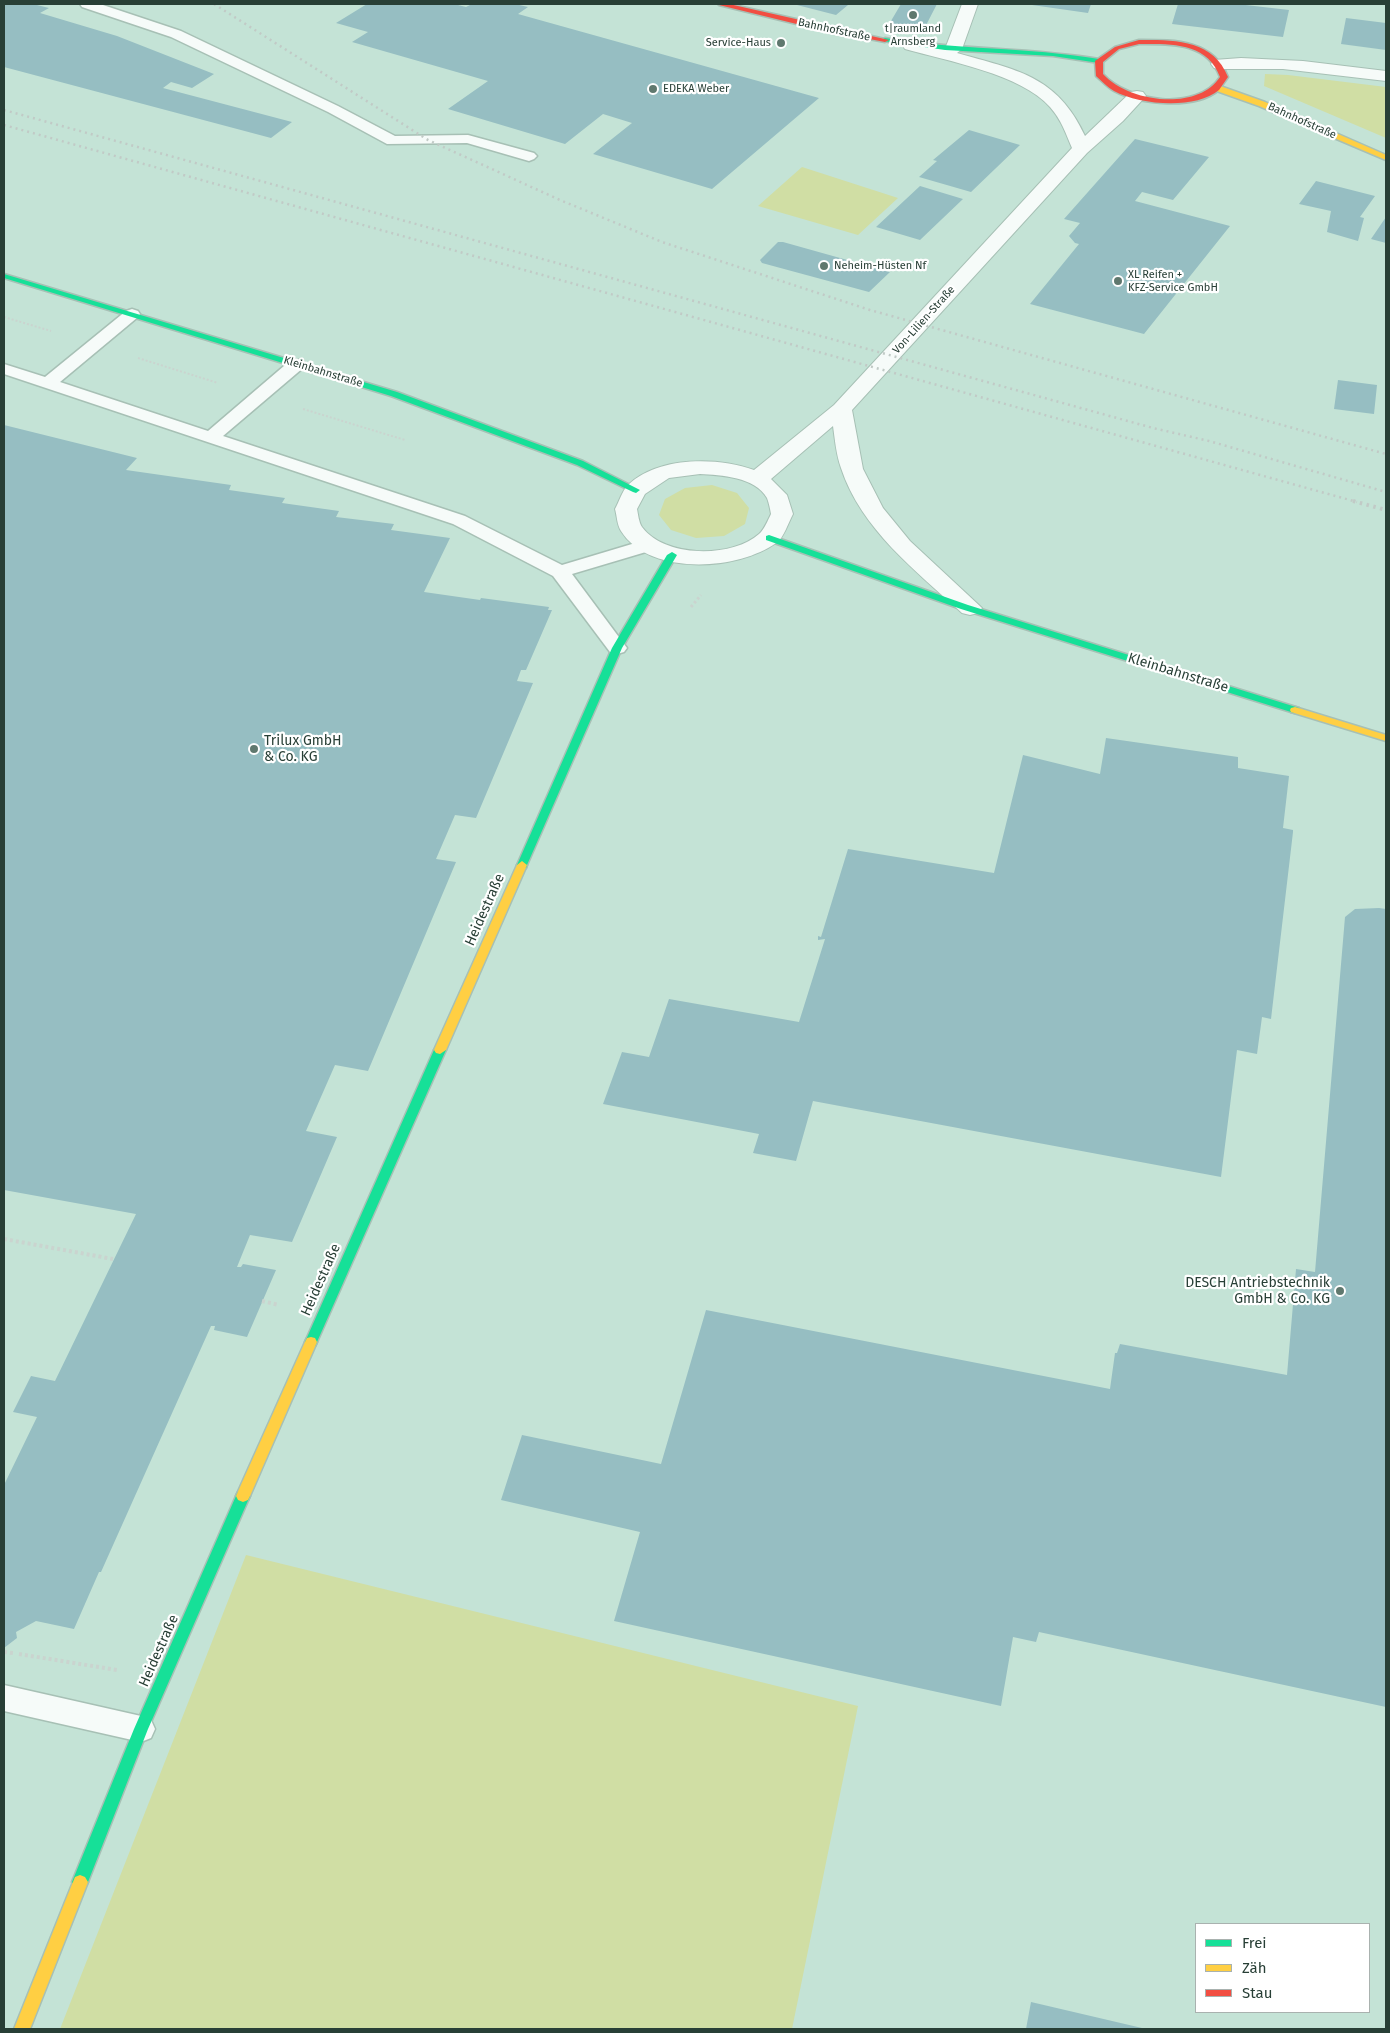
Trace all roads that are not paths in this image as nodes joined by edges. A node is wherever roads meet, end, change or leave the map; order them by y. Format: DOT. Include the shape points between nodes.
graph roads {
  1 [pos="87,4"];
  2 [pos="721,4"];
  3 [pos="970,4"];
  4 [pos="910,45"];
  5 [pos="953,49"];
  6 [pos="1099,61"];
  7 [pos="1220,64"];
  8 [pos="1386,76"];
  9 [pos="1216,88"];
  10 [pos="1137,96"];
  11 [pos="1081,149"];
  12 [pos="529,156"];
  13 [pos="1386,158"];
  14 [pos="4,276"];
  15 [pos="132,314"];
  16 [pos="297,364"];
  17 [pos="4,369"];
  18 [pos="48,384"];
  19 [pos="841,409"];
  20 [pos="210,438"];
  21 [pos="757,479"];
  22 [pos="636,490"];
  23 [pos="769,538"];
  24 [pos="649,545"];
  25 [pos="672,554"];
  26 [pos="560,572"];
  27 [pos="970,608"];
  28 [pos="617,648"];
  29 [pos="1386,738"];
  30 [pos="4,1698"];
  31 [pos="141,1729"];
  32 [pos="22,2029"];
  1 -- 12 [label="lane" via="176,34 392,141 468,138"];
  2 -- 4 [label="street, Bahnhofstraße"];
  3 -- 5 [label="street"];
  4 -- 5 [label="street, Bahnhofstraße"];
  4 -- 11 [label="street" via="1014,75 1044,90 1062,108"];
  5 -- 6 [label="street, Bahnhofstraße" via="1048,53"];
  6 -- 7 [label="street" via="1106,53 1122,46 1162,42 1200,51"];
  6 -- 10 [label="street" via="1099,74 1112,86"];
  7 -- 8 [label="street" via="1288,64"];
  7 -- 9 [label="street" via="1224,77"];
  9 -- 10 [label="street" via="1191,98 1159,100"];
  9 -- 13 [label="street, Bahnhofstraße" via="1262,104"];
  10 -- 11 [label="street, Von-Lilien-Straße"];
  11 -- 19 [label="street, Von-Lilien-Straße"];
  14 -- 15 [label="street, Kleinbahnstraße"];
  15 -- 16 [label="street, Kleinbahnstraße"];
  15 -- 18 [label="lane"];
  16 -- 20 [label="lane"];
  16 -- 22 [label="street, Kleinbahnstraße" via="394,394 580,463"];
  17 -- 18 [label="lane"];
  18 -- 20 [label="lane"];
  19 -- 21 [label="street, Von-Lilien-Straße"];
  19 -- 27 [label="street, Kleinbahnstraße" via="852,469 866,501 886,530"];
  20 -- 26 [label="lane" via="459,520"];
  21 -- 22 [label="street" via="731,470 700,467 663,473"];
  21 -- 23 [label="street" via="777,496 782,514"];
  22 -- 24 [label="street" via="626,509 627,516 631,529"];
  23 -- 25 [label="street" via="738,554 706,559"];
  23 -- 27 [label="street, Kleinbahnstraße"];
  24 -- 25 [label="street"];
  24 -- 26 [label="lane"];
  25 -- 28 [label="street, Heidestraße"];
  26 -- 28 [label="lane"];
  27 -- 29 [label="street, Kleinbahnstraße"];
  28 -- 31 [label="street, Heidestraße"];
  30 -- 31 [label="lane"];
  31 -- 32 [label="street, Heidestraße"];
}
